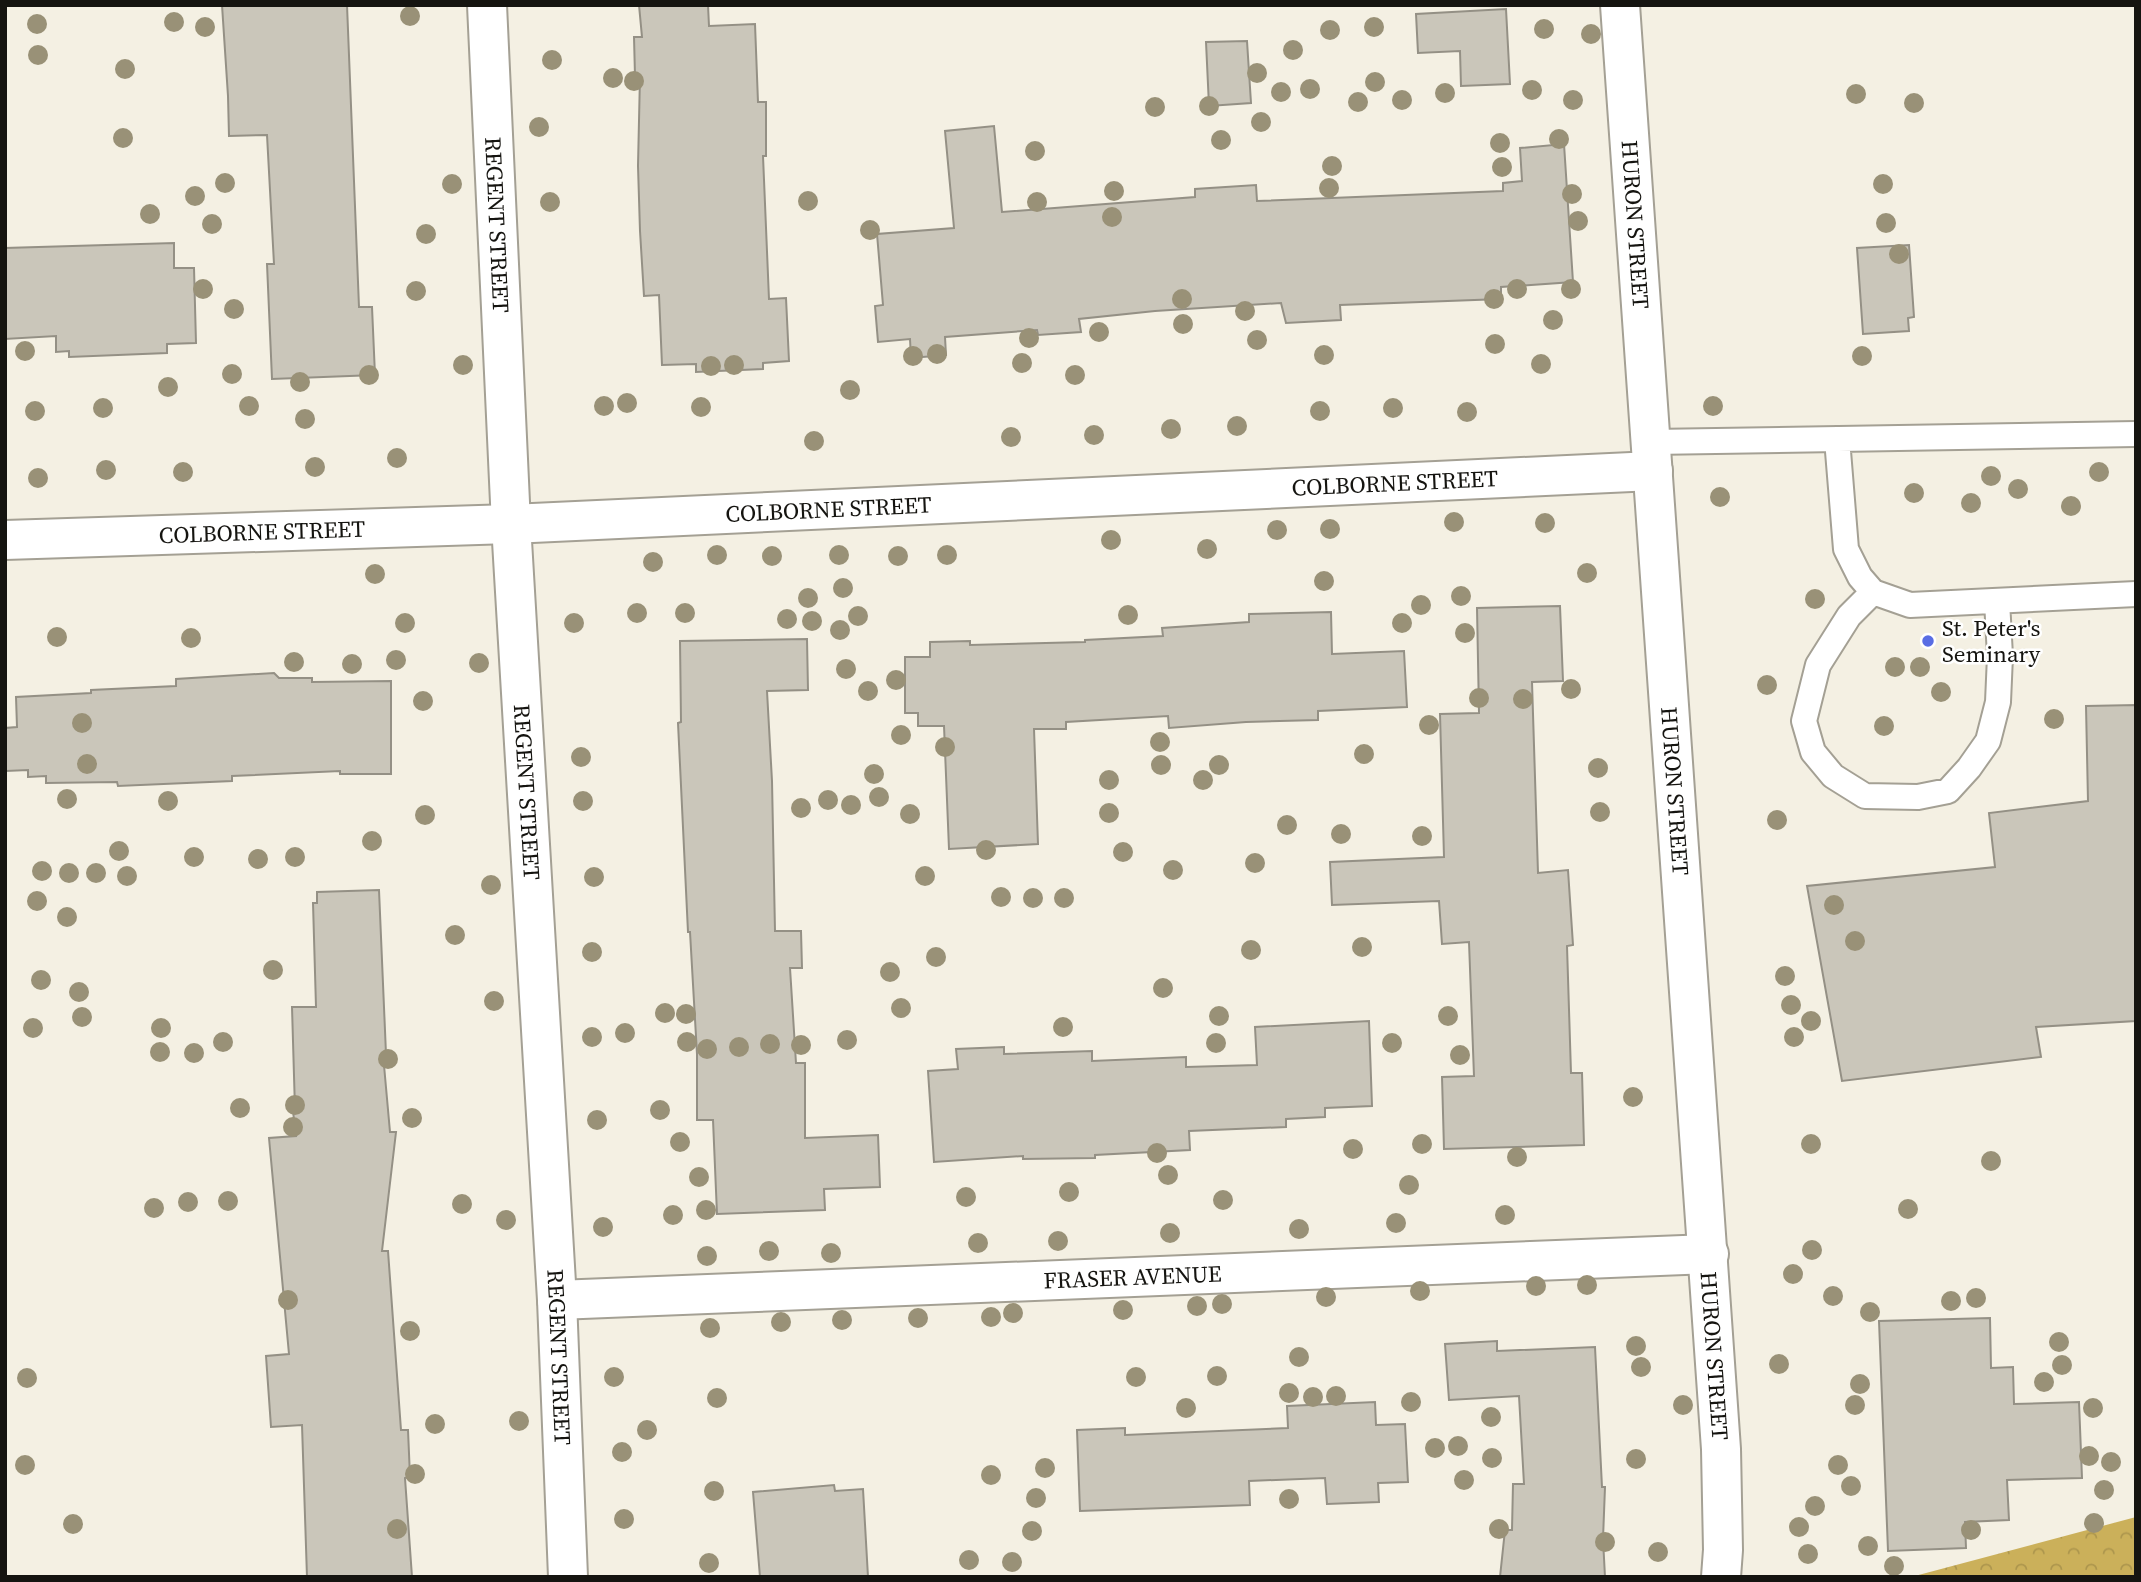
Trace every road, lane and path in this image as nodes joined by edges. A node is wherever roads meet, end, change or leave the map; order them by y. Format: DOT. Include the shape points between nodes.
graph roads {
  1 [pos="487,5"];
  2 [pos="1620,5"];
  3 [pos="2136,434"];
  4 [pos="1837,439"];
  5 [pos="1652,457"];
  6 [pos="511,524"];
  7 [pos="5,540"];
  8 [pos="1873,592"];
  9 [pos="2136,594"];
  10 [pos="1997,601"];
  11 [pos="1709,1254"];
  12 [pos="557,1300"];
  13 [pos="568,1577"];
  14 [pos="1721,1577"];
  1 -- 6 [label="street, REGENT STREET"];
  2 -- 5 [label="street, HURON STREET"];
  3 -- 4 [label="lane"];
  4 -- 5 [label="lane"];
  4 -- 8 [label="lane" via="1846,549"];
  5 -- 6 [label="street, COLBORNE STREET"];
  5 -- 11 [label="street, HURON STREET"];
  6 -- 7 [label="street, COLBORNE STREET"];
  6 -- 12 [label="street, REGENT STREET"];
  8 -- 10 [label="lane" via="1910,605"];
  8 -- 10 [label="lane" via="1849,616 1818,665 1804,721 1813,752 1833,776 1865,796 1918,797 1948,791 1988,741 1998,702"];
  9 -- 10 [label="lane"];
  11 -- 12 [label="street, FRASER AVENUE"];
  11 -- 14 [label="street, HURON STREET" via="1721,1449"];
  12 -- 13 [label="street, REGENT STREET"];
}
